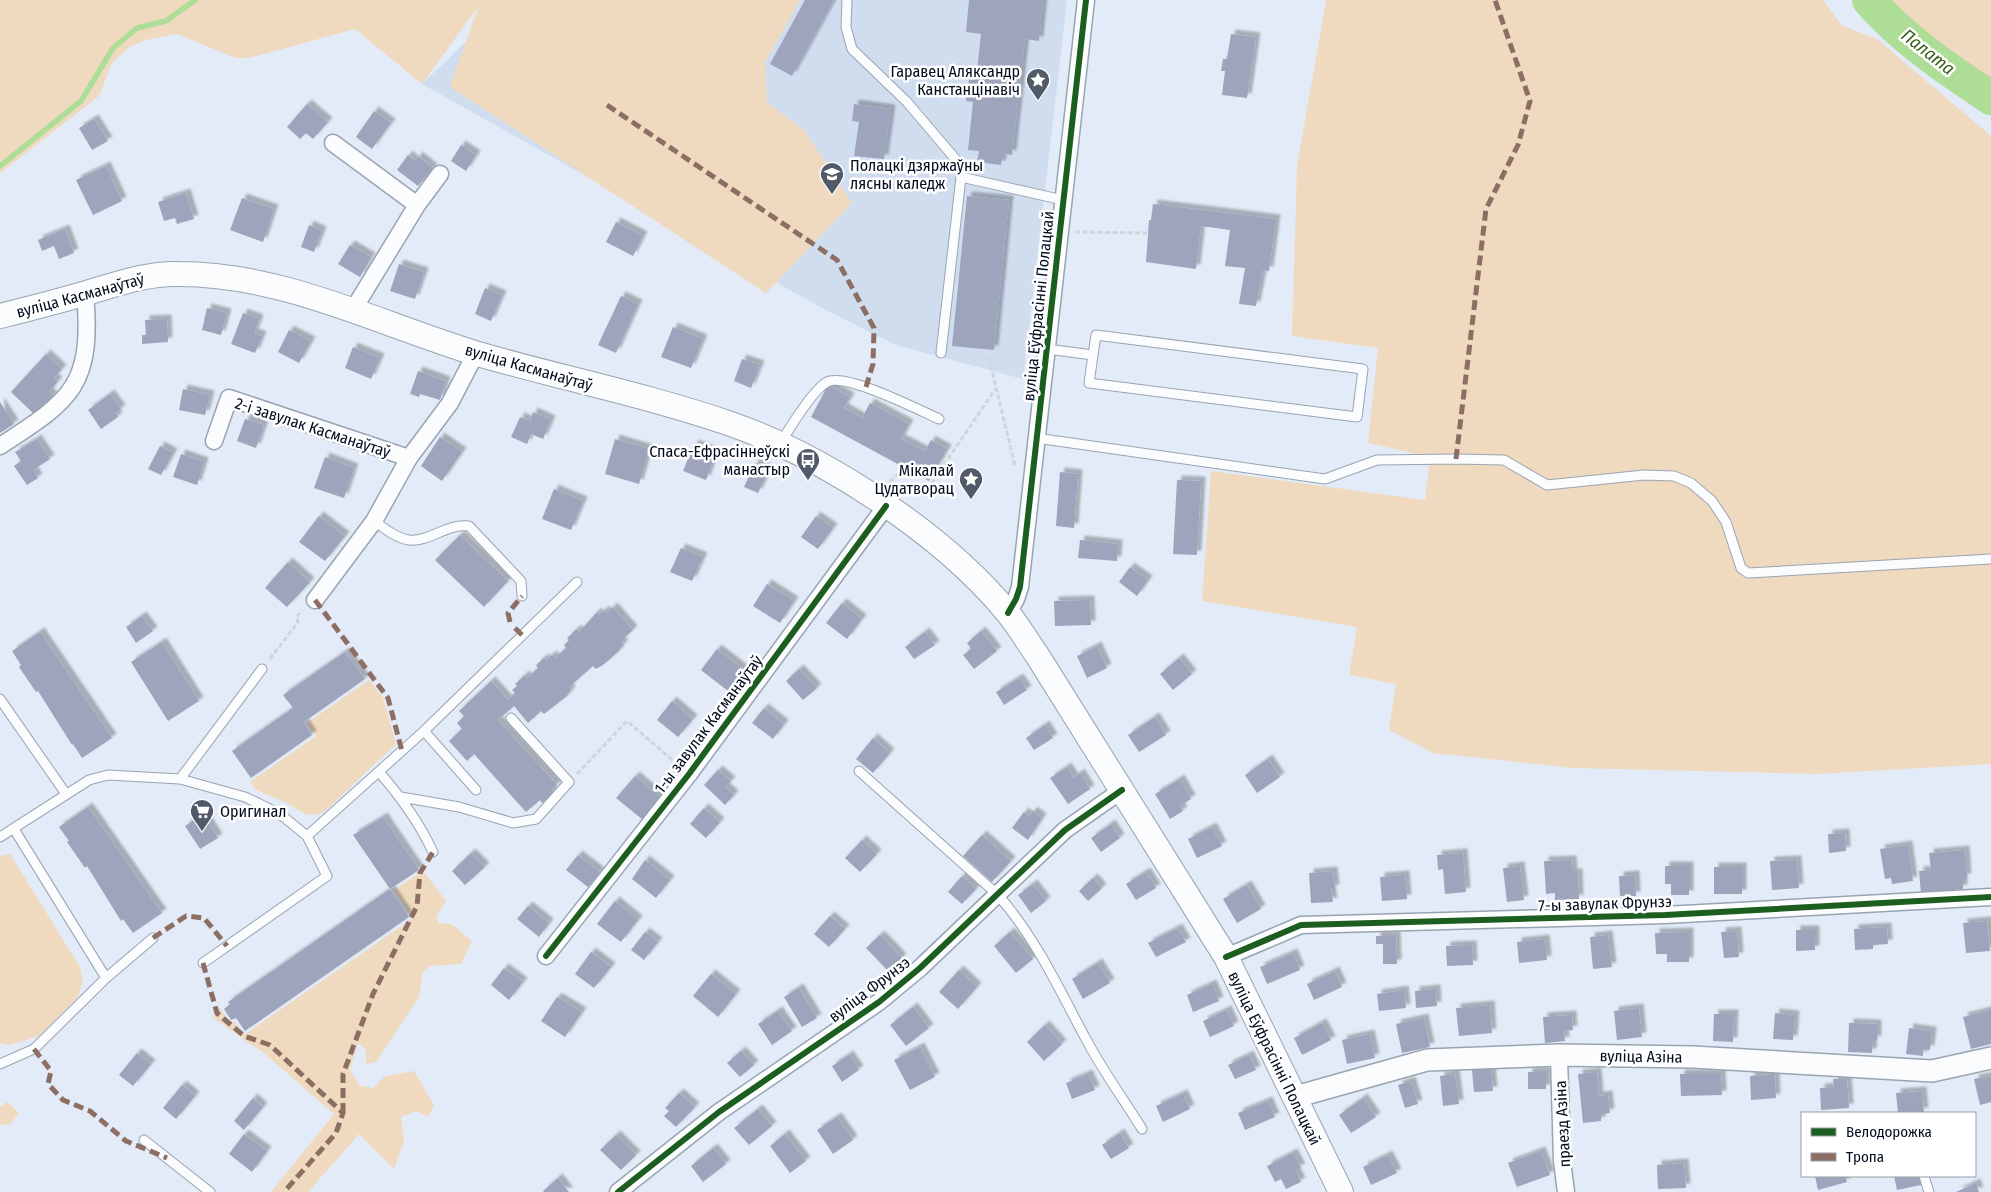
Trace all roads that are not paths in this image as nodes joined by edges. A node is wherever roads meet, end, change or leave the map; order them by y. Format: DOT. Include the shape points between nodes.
graph roads {
  1 [pos="847,0"];
  2 [pos="1086,0"];
  3 [pos="333,143"];
  4 [pos="440,174"];
  5 [pos="961,177"];
  6 [pos="1064,200"];
  7 [pos="417,205"];
  8 [pos="85,293"];
  9 [pos="353,310"];
  10 [pos="0,316"];
  11 [pos="1046,349"];
  12 [pos="476,353"];
  13 [pos="941,353"];
  14 [pos="1093,356"];
  15 [pos="939,419"];
  16 [pos="1036,438"];
  17 [pos="214,441"];
  18 [pos="780,444"];
  19 [pos="0,446"];
  20 [pos="409,458"];
  21 [pos="886,506"];
  22 [pos="374,521"];
  23 [pos="1991,559"];
  24 [pos="577,582"];
  25 [pos="522,596"];
  26 [pos="311,602"];
  27 [pos="1008,613"];
  28 [pos="262,669"];
  29 [pos="0,699"];
  30 [pos="511,718"];
  31 [pos="424,731"];
  32 [pos="859,771"];
  33 [pos="379,772"];
  34 [pos="180,779"];
  35 [pos="476,790"];
  36 [pos="1122,790"];
  37 [pos="66,794"];
  38 [pos="401,797"];
  39 [pos="14,829"];
  40 [pos="307,836"];
  41 [pos="0,837"];
  42 [pos="432,852"];
  43 [pos="998,895"];
  44 [pos="1991,898"];
  45 [pos="152,938"];
  46 [pos="546,956"];
  47 [pos="1226,957"];
  48 [pos="203,963"];
  49 [pos="106,978"];
  50 [pos="1559,1055"];
  51 [pos="1991,1058"];
  52 [pos="0,1064"];
  53 [pos="1295,1097"];
  54 [pos="1142,1129"];
  55 [pos="144,1140"];
  56 [pos="1924,1177"];
  57 [pos="210,1192"];
  58 [pos="618,1192"];
  59 [pos="1341,1192"];
  60 [pos="1566,1192"];
  61 [pos="1929,1192"];
  1 -- 5 [label="lane" via="846,26 852,49 907,102 958,162"];
  2 -- 6 [label="street, вуліца Еўфрасінні Полацкай"];
  3 -- 7 [label="street"];
  4 -- 7 [label="street"];
  5 -- 6 [label="lane"];
  5 -- 13 [label="lane"];
  6 -- 11 [label="street, вуліца Еўфрасінні Полацкай"];
  7 -- 9 [label="street"];
  8 -- 9 [label="main road, вуліца Касманаўтаў" via="132,278 177,274 223,277 274,286"];
  8 -- 10 [label="main road, вуліца Касманаўтаў"];
  8 -- 19 [label="street" via="88,327 82,370 75,385 65,399 40,420"];
  9 -- 12 [label="main road, вуліца Касманаўтаў"];
  11 -- 14 [label="lane"];
  11 -- 16 [label="street, вуліца Еўфрасінні Полацкай"];
  12 -- 18 [label="main road, вуліца Касманаўтаў" via="680,408"];
  12 -- 20 [label="street, 2-і завулак Касманаўтаў" via="450,403"];
  14 -- 14 [label="lane" via="1096,335 1363,370 1356,417 1089,383"];
  15 -- 18 [label="lane" via="866,387 836,379 826,382 798,414"];
  16 -- 23 [label="lane" via="1325,479 1377,460 1456,459 1504,460 1547,485 1644,474 1674,476 1691,483 1712,501 1726,522 1741,568 1748,573"];
  16 -- 27 [label="street, вуліца Еўфрасінні Полацкай" via="1020,587"];
  17 -- 20 [label="street, 2-і завулак Касманаўтаў" via="230,398"];
  18 -- 21 [label="main road, вуліца Касманаўтаў" via="817,462"];
  20 -- 22 [label="street, 2-і завулак Касманаўтаў"];
  21 -- 27 [label="main road, вуліца Касманаўтаў" via="933,540 978,580"];
  21 -- 46 [label="street, 1-ы завулак Касманаўтаў" via="689,774"];
  22 -- 25 [label="lane" via="398,537 409,540 458,524 469,526 521,581"];
  22 -- 26 [label="street, 2-і завулак Касманаўтаў"];
  24 -- 31 [label="lane"];
  27 -- 36 [label="main road, вуліца Еўфрасінні Полацкай"];
  28 -- 34 [label="lane"];
  29 -- 37 [label="lane"];
  30 -- 38 [label="lane" via="569,782 536,819 513,823 459,807"];
  31 -- 33 [label="lane"];
  31 -- 35 [label="lane"];
  32 -- 43 [label="lane"];
  33 -- 38 [label="lane"];
  33 -- 40 [label="lane"];
  34 -- 37 [label="lane" via="108,775 89,780"];
  34 -- 40 [label="lane" via="245,797 280,814"];
  36 -- 43 [label="street, вуліца Фрунзэ" via="1065,830"];
  36 -- 47 [label="main road, вуліца Еўфрасінні Полацкай"];
  37 -- 39 [label="lane"];
  38 -- 42 [label="lane"];
  39 -- 41 [label="lane"];
  39 -- 49 [label="lane"];
  40 -- 48 [label="lane" via="327,876"];
  43 -- 54 [label="lane" via="1040,953 1088,1044"];
  43 -- 58 [label="street, вуліца Фрунзэ" via="879,1002 719,1112"];
  44 -- 47 [label="street, 7-ы завулак Фрунзэ" via="1665,915 1301,925"];
  45 -- 49 [label="lane"];
  47 -- 53 [label="main road, вуліца Еўфрасінні Полацкай"];
  49 -- 52 [label="lane" via="34,1049"];
  50 -- 51 [label="street, вуліца Азіна" via="1693,1057 1932,1071"];
  50 -- 53 [label="street, вуліца Азіна" via="1427,1060"];
  50 -- 60 [label="street, праезд Азіна"];
  53 -- 59 [label="main road, вуліца Еўфрасінні Полацкай"];
  55 -- 57 [label="lane"];
  56 -- 61 [label="lane"];
}
